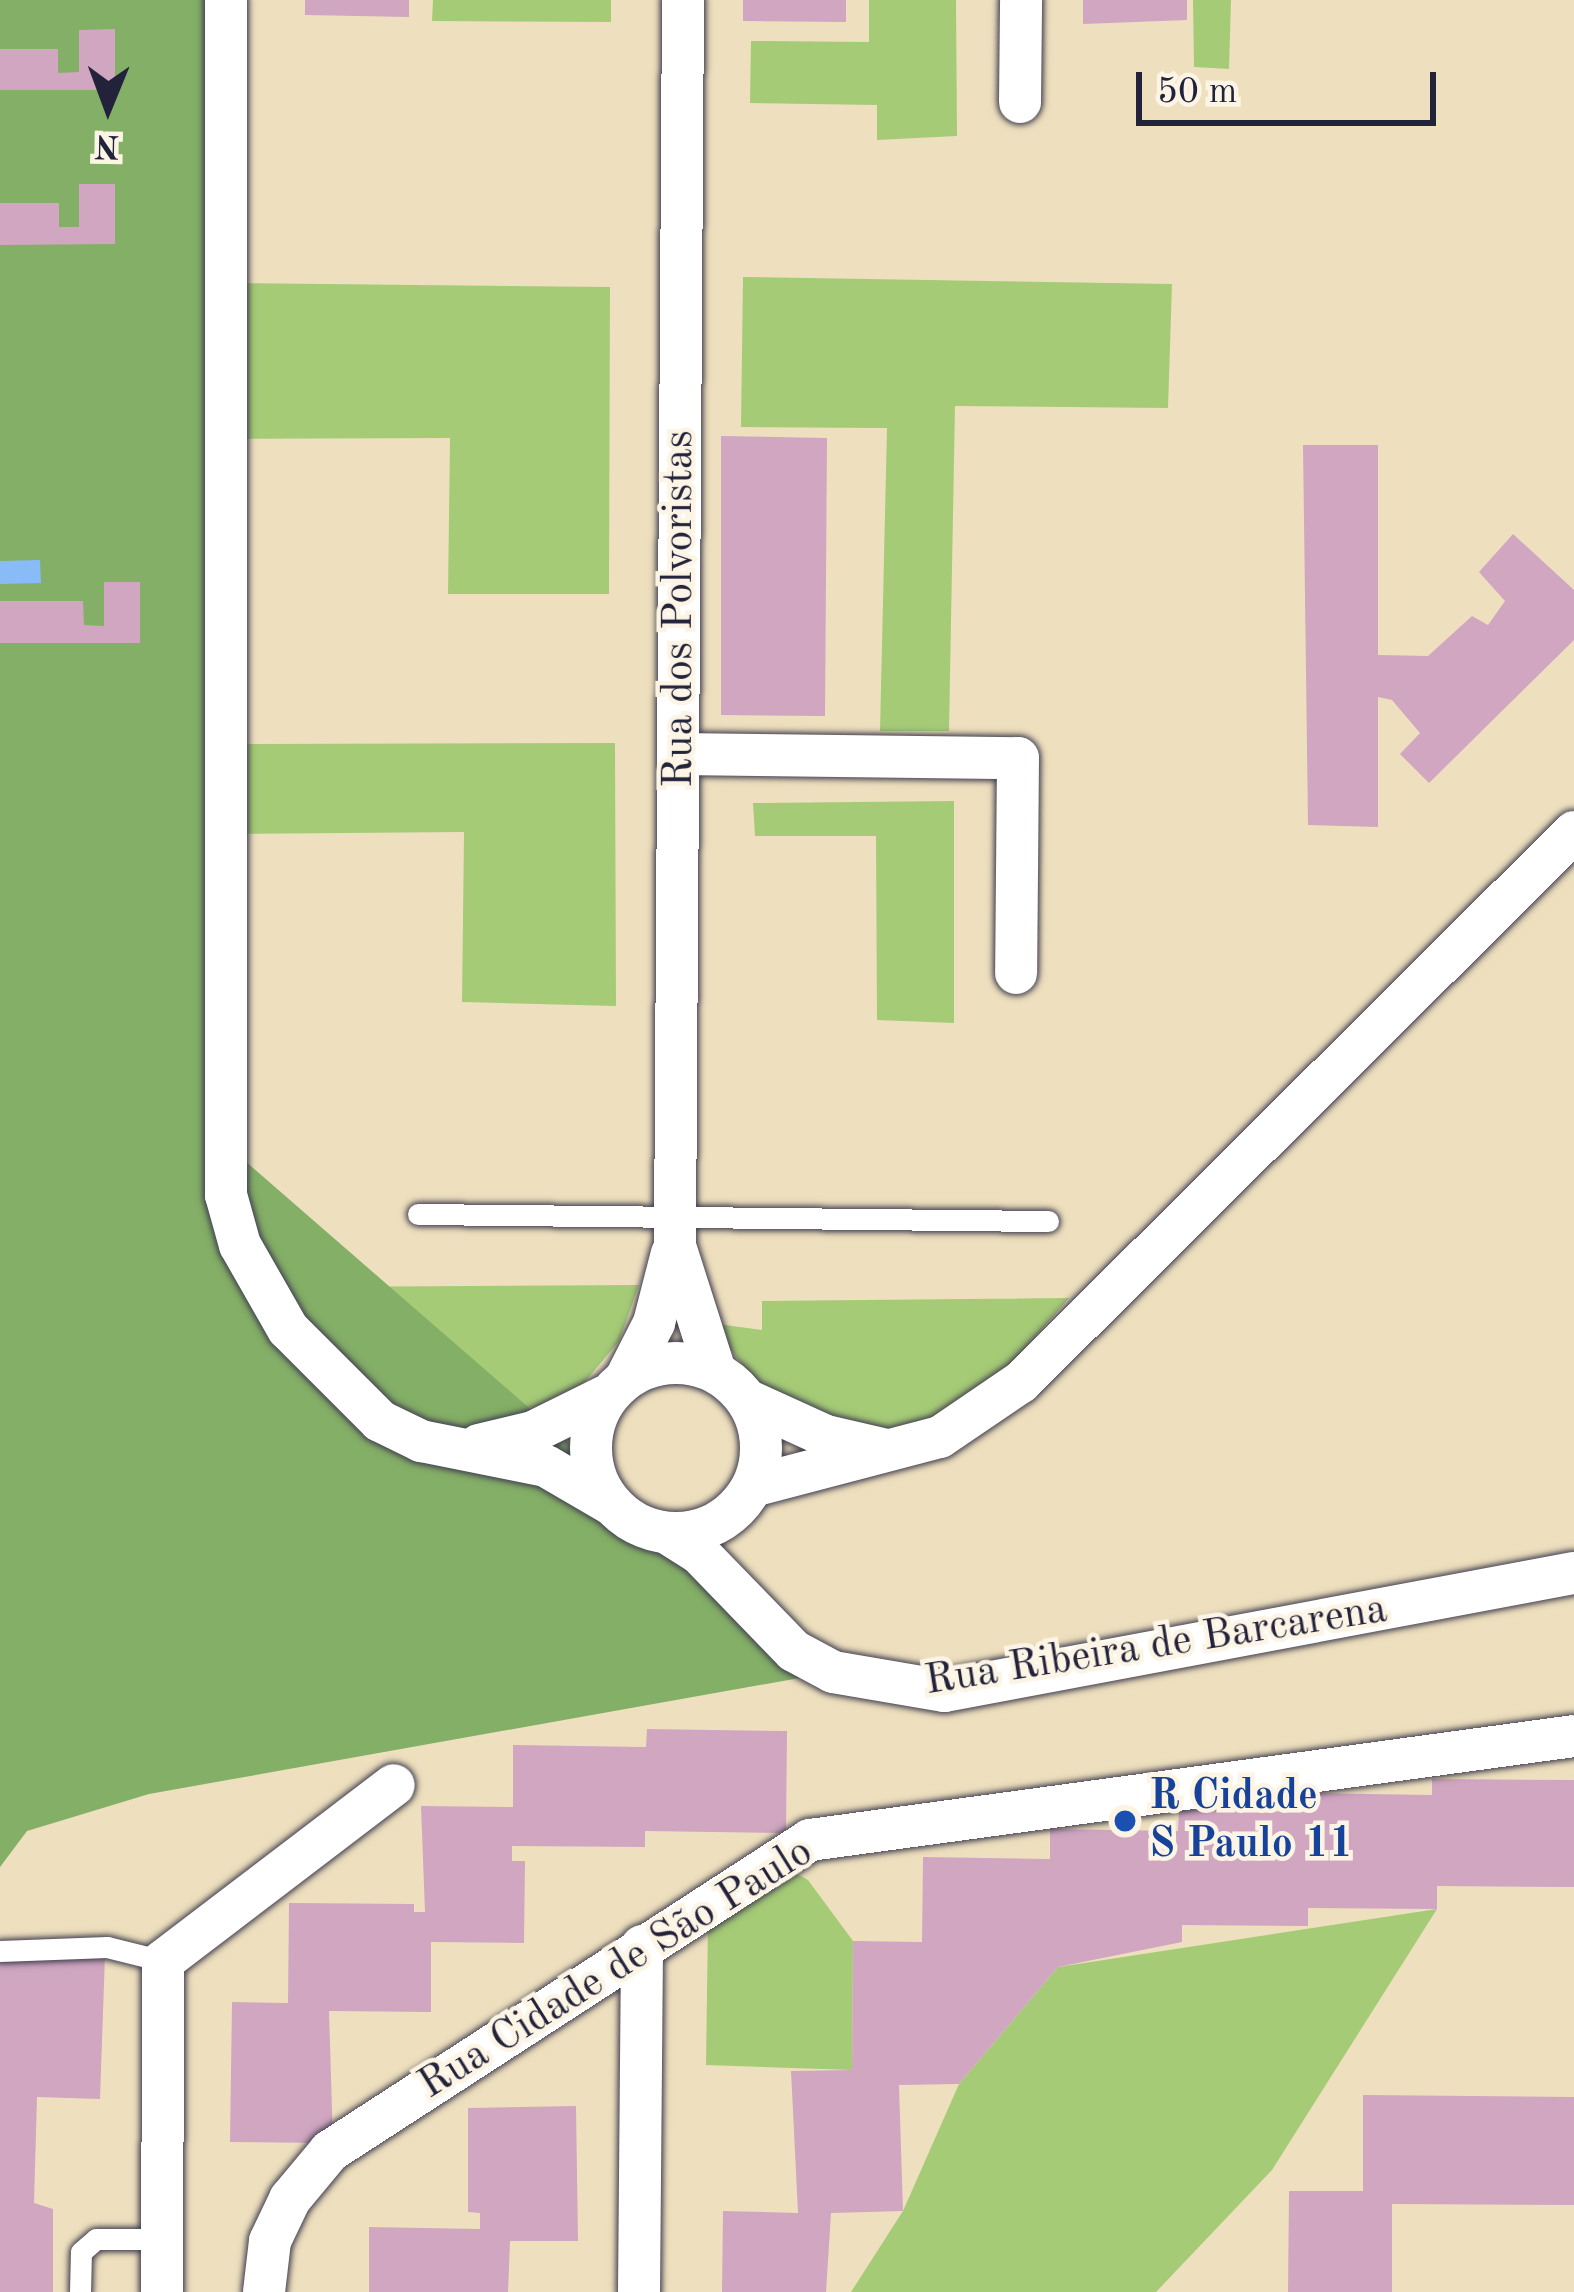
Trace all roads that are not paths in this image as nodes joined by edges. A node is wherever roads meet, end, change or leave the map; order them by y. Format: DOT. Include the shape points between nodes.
graph roads {
  1 [pos="226,0"];
  2 [pos="683,0"];
  3 [pos="1021,0"];
  4 [pos="1020,102"];
  5 [pos="679,754"];
  6 [pos="1574,832"];
  7 [pos="1016,973"];
  8 [pos="418,1214"];
  9 [pos="1048,1221"];
  10 [pos="675,1232"];
  11 [pos="715,1371"];
  12 [pos="616,1387"];
  13 [pos="747,1400"];
  14 [pos="454,1448"];
  15 [pos="899,1451"];
  16 [pos="748,1494"];
  17 [pos="611,1504"];
  18 [pos="667,1533"];
  19 [pos="1574,1573"];
  20 [pos="758,1616"];
  21 [pos="1574,1736"];
  22 [pos="394,1785"];
  23 [pos="642,1946"];
  24 [pos="0,1951"];
  25 [pos="163,1961"];
  26 [pos="162,2239"];
  27 [pos="80,2292"];
  28 [pos="162,2292"];
  29 [pos="264,2292"];
  30 [pos="639,2292"];
  1 -- 14 [label="street" via="226,1195 240,1245 289,1329 380,1421"];
  2 -- 5 [label="street, Rua dos Polvoristas"];
  3 -- 4 [label="street"];
  5 -- 7 [label="street" via="1018,758"];
  5 -- 10 [label="street, Rua dos Polvoristas"];
  6 -- 15 [label="street" via="1021,1382 940,1436"];
  8 -- 10 [label="lane"];
  9 -- 10 [label="lane"];
  10 -- 11 [label="street, Rua dos Polvoristas"];
  10 -- 12 [label="street, Rua dos Polvoristas" via="654,1323"];
  11 -- 12 [label="street" via="669,1362"];
  11 -- 13 [label="street"];
  12 -- 14 [label="street" via="506,1442"];
  12 -- 17 [label="street" via="590,1451"];
  13 -- 15 [label="street" via="826,1436"];
  13 -- 16 [label="street" via="762,1442"];
  14 -- 17 [label="street" via="546,1466"];
  15 -- 16 [label="street"];
  16 -- 18 [label="street" via="709,1527"];
  16 -- 20 [label="street" via="737,1539"];
  17 -- 18 [label="street"];
  18 -- 20 [label="street, Rua Ribeira de Barcarena" via="698,1552"];
  19 -- 20 [label="street, Rua Ribeira de Barcarena" via="944,1691 833,1672 794,1652"];
  21 -- 23 [label="street, Rua Cidade de São Paulo" via="843,1832 779,1858"];
  22 -- 25 [label="street"];
  23 -- 29 [label="street, Rua Cidade de São Paulo" via="330,2151 290,2199 270,2241"];
  23 -- 30 [label="street"];
  24 -- 25 [label="lane" via="107,1947"];
  25 -- 26 [label="street"];
  26 -- 27 [label="lane" via="96,2239 81,2252"];
  26 -- 28 [label="street"];
}
